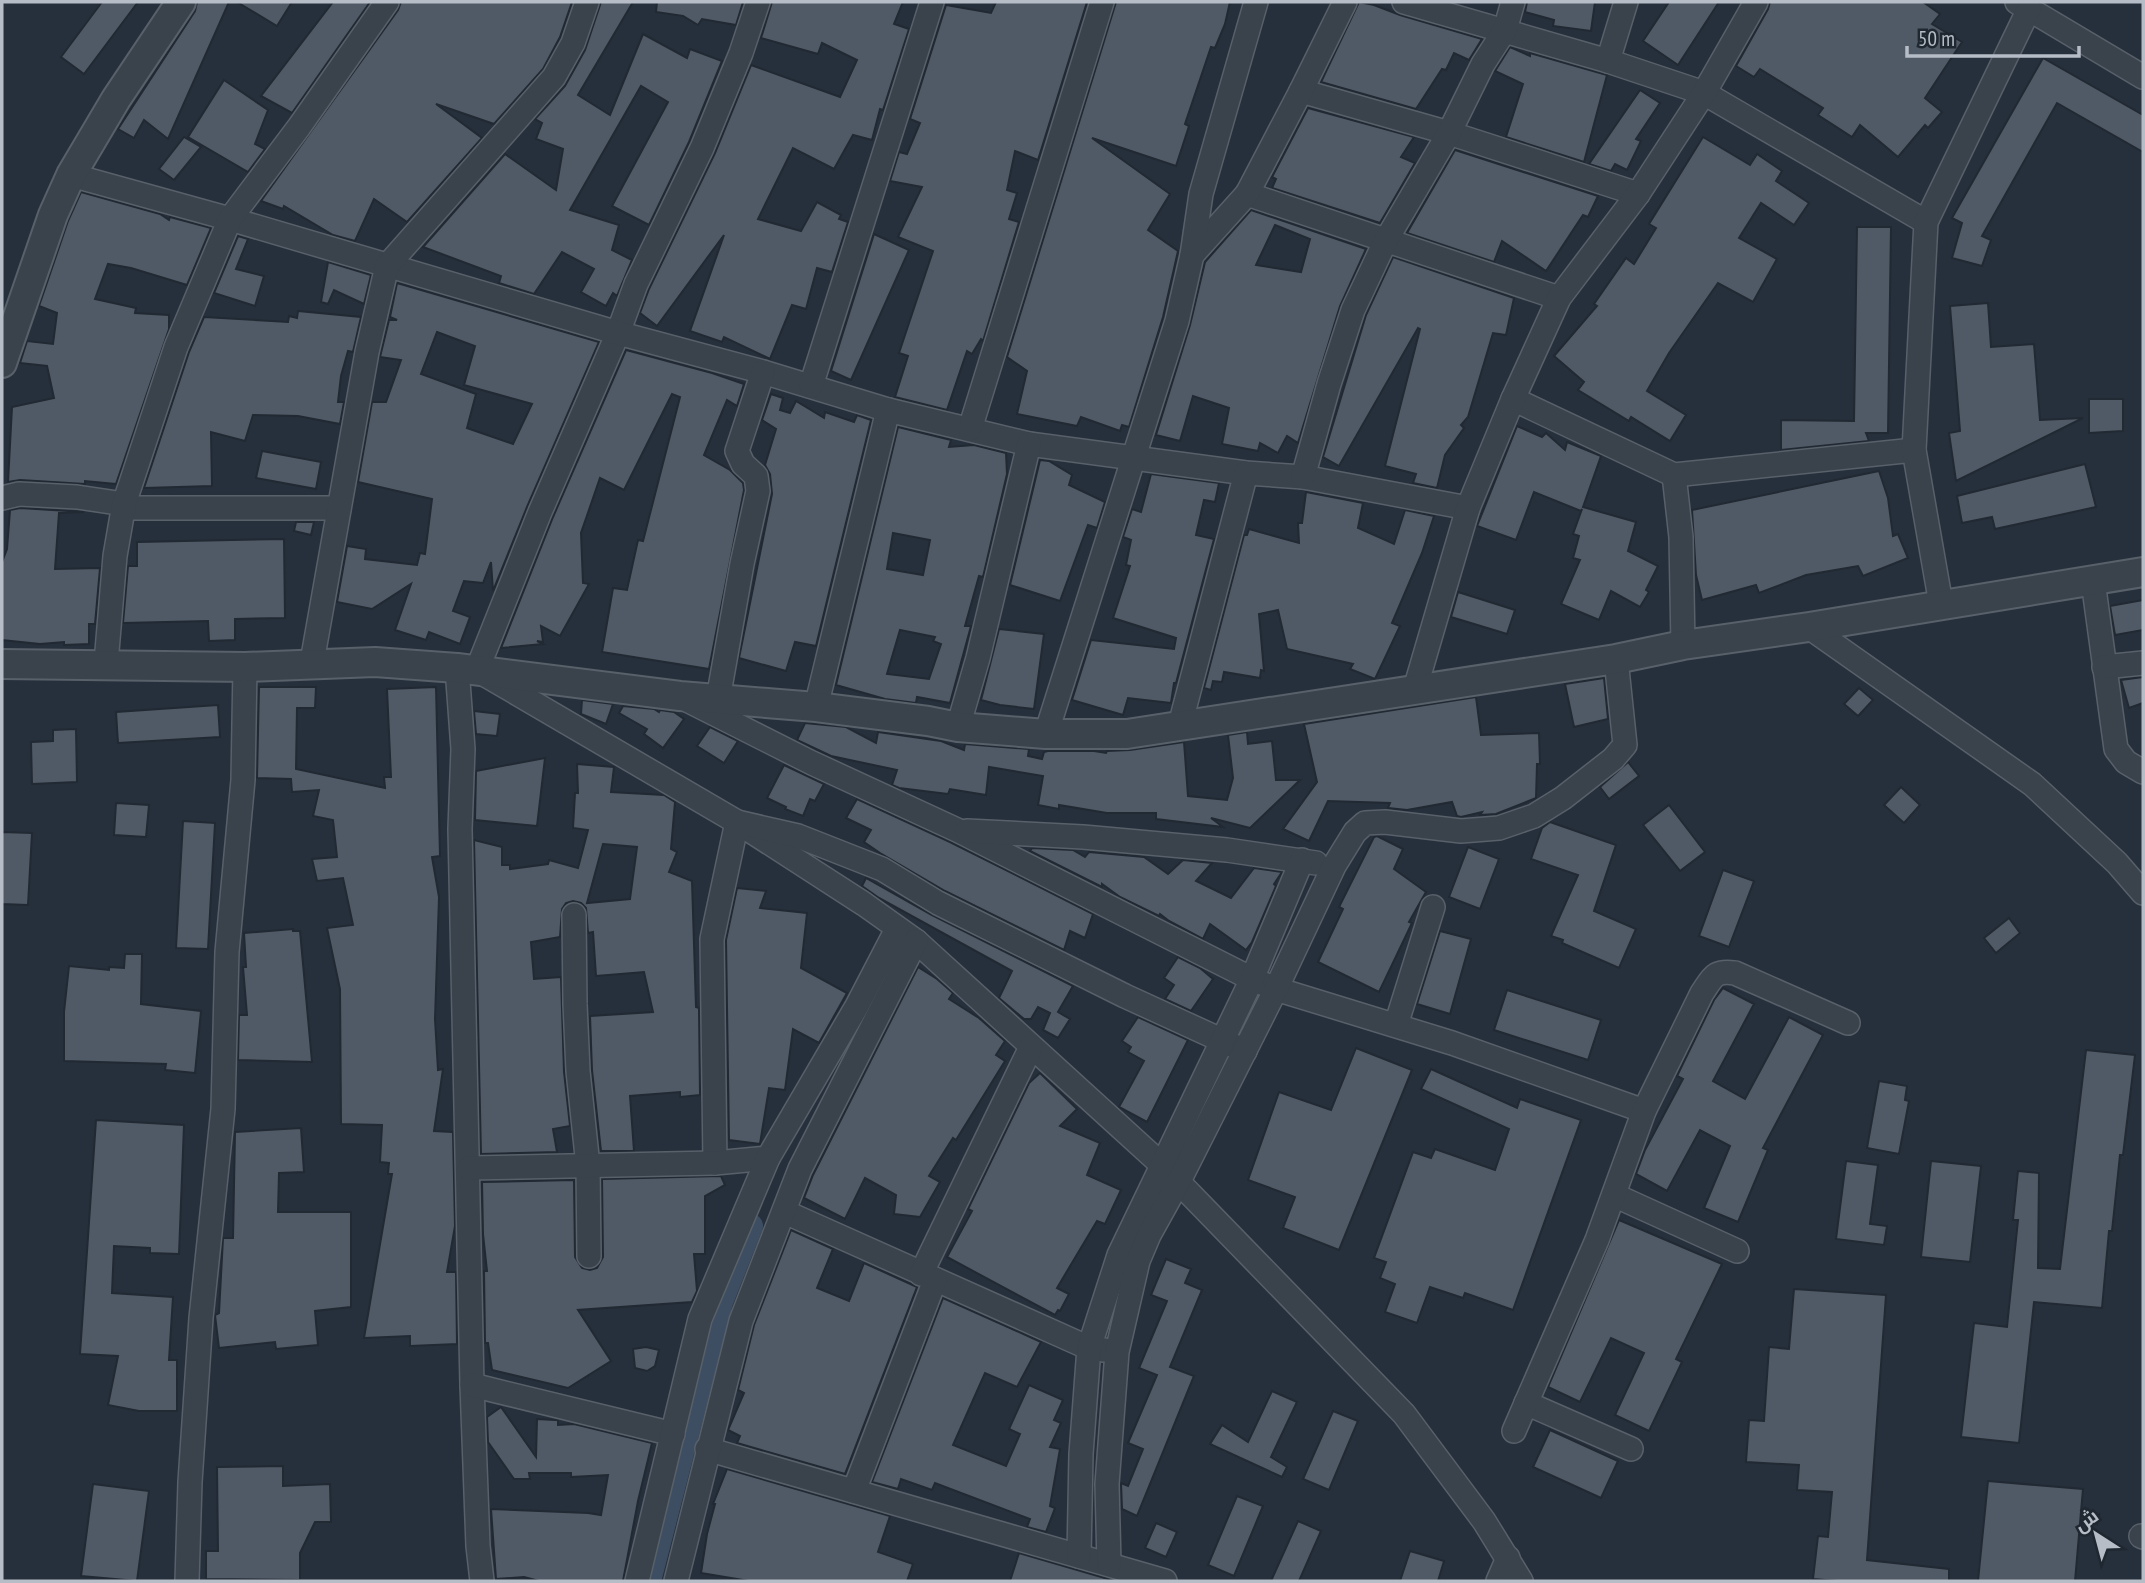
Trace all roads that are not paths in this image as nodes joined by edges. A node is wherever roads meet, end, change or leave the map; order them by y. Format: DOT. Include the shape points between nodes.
graph roads {
  1 [pos="181,2"];
  2 [pos="387,2"];
  3 [pos="587,2"];
  4 [pos="758,2"];
  5 [pos="932,2"];
  6 [pos="1102,2"];
  7 [pos="1256,2"];
  8 [pos="1345,2"];
  9 [pos="1404,2"];
  10 [pos="1513,2"];
  11 [pos="1626,2"];
  12 [pos="1756,2"];
  13 [pos="2023,5"];
  14 [pos="1505,30"];
  15 [pos="1608,61"];
  16 [pos="2143,77"];
  17 [pos="1301,92"];
  18 [pos="1704,93"];
  19 [pos="1449,133"];
  20 [pos="71,175"];
  21 [pos="1247,194"];
  22 [pos="1638,194"];
  23 [pos="230,219"];
  24 [pos="1926,222"];
  25 [pos="1385,242"];
  26 [pos="1192,254"];
  27 [pos="387,265"];
  28 [pos="1559,298"];
  29 [pos="618,333"];
  30 [pos="2,363"];
  31 [pos="763,372"];
  32 [pos="811,386"];
  33 [pos="1513,399"];
  34 [pos="888,410"];
  35 [pos="970,429"];
  36 [pos="1029,444"];
  37 [pos="1914,450"];
  38 [pos="1132,457"];
  39 [pos="1245,473"];
  40 [pos="1674,475"];
  41 [pos="1303,477"];
  42 [pos="2,498"];
  43 [pos="124,506"];
  44 [pos="339,508"];
  45 [pos="1468,509"];
  46 [pos="2143,572"];
  47 [pos="2093,581"];
  48 [pos="1941,604"];
  49 [pos="1809,627"];
  50 [pos="1683,645"];
  51 [pos="1616,659"];
  52 [pos="106,663"];
  53 [pos="312,663"];
  54 [pos="2143,663"];
  55 [pos="2,664"];
  56 [pos="245,667"];
  57 [pos="2104,667"];
  58 [pos="467,669"];
  59 [pos="1415,690"];
  60 [pos="680,696"];
  61 [pos="718,699"];
  62 [pos="816,707"];
  63 [pos="1180,726"];
  64 [pos="958,727"];
  65 [pos="1046,734"];
  66 [pos="2138,765"];
  67 [pos="737,822"];
  68 [pos="957,830"];
  69 [pos="1302,860"];
  70 [pos="1334,866"];
  71 [pos="2143,893"];
  72 [pos="1433,907"];
  73 [pos="574,915"];
  74 [pos="907,935"];
  75 [pos="1252,979"];
  76 [pos="1276,989"];
  77 [pos="1849,1023"];
  78 [pos="1396,1026"];
  79 [pos="1221,1041"];
  80 [pos="1031,1047"];
  81 [pos="1245,1051"];
  82 [pos="1644,1111"];
  83 [pos="768,1158"];
  84 [pos="715,1163"];
  85 [pos="1162,1165"];
  86 [pos="588,1166"];
  87 [pos="469,1168"];
  88 [pos="1179,1181"];
  89 [pos="1614,1195"];
  90 [pos="785,1212"];
  91 [pos="1141,1231"];
  92 [pos="1738,1251"];
  93 [pos="589,1256"];
  94 [pos="928,1277"];
  95 [pos="1089,1348"];
  96 [pos="1117,1352"];
  97 [pos="472,1385"];
  98 [pos="1526,1403"];
  99 [pos="1514,1431"];
  100 [pos="673,1434"];
  101 [pos="707,1449"];
  102 [pos="1631,1449"];
  103 [pos="854,1492"];
  104 [pos="1079,1556"];
  105 [pos="1508,1558"];
  106 [pos="1108,1564"];
  107 [pos="1133,1576"];
  108 [pos="187,1581"];
  109 [pos="482,1581"];
  110 [pos="638,1581"];
  111 [pos="676,1581"];
  112 [pos="1165,1581"];
  113 [pos="1498,1581"];
  114 [pos="1521,1581"];
  1 -- 20 [label="street"];
  2 -- 23 [label="street"];
  3 -- 27 [label="street" via="573,43 554,76"];
  4 -- 29 [label="street" via="702,148 636,284"];
  5 -- 32 [label="street"];
  6 -- 35 [label="street"];
  7 -- 26 [label="street" via="1201,194"];
  8 -- 17 [label="street"];
  9 -- 14 [label="street"];
  10 -- 14 [label="street"];
  11 -- 15 [label="street"];
  12 -- 18 [label="street"];
  13 -- 16 [label="street"];
  13 -- 24 [label="street"];
  14 -- 15 [label="street"];
  14 -- 19 [label="street"];
  15 -- 18 [label="street"];
  17 -- 19 [label="street"];
  17 -- 21 [label="street"];
  18 -- 22 [label="street"];
  18 -- 24 [label="street"];
  19 -- 22 [label="street"];
  19 -- 25 [label="street"];
  20 -- 23 [label="street"];
  20 -- 30 [label="street"];
  21 -- 25 [label="street"];
  21 -- 26 [label="street"];
  22 -- 28 [label="street"];
  23 -- 27 [label="street"];
  23 -- 43 [label="street" via="176,346"];
  24 -- 37 [label="street"];
  25 -- 28 [label="street"];
  25 -- 41 [label="street" via="1353,310"];
  26 -- 38 [label="street" via="1177,321"];
  27 -- 29 [label="street"];
  27 -- 44 [label="street"];
  28 -- 33 [label="street"];
  29 -- 31 [label="street"];
  29 -- 58 [label="street"];
  31 -- 32 [label="street"];
  31 -- 61 [label="street" via="737,451 756,476 758,491"];
  32 -- 34 [label="street"];
  33 -- 40 [label="street"];
  33 -- 45 [label="street"];
  34 -- 35 [label="street"];
  34 -- 62 [label="street"];
  35 -- 36 [label="street"];
  36 -- 38 [label="street"];
  36 -- 64 [label="street"];
  37 -- 40 [label="street"];
  37 -- 48 [label="street"];
  38 -- 39 [label="street"];
  38 -- 65 [label="street"];
  39 -- 41 [label="street"];
  39 -- 63 [label="street"];
  40 -- 50 [label="street" via="1681,537"];
  41 -- 45 [label="street"];
  42 -- 43 [label="street" via="19,494 77,497"];
  43 -- 44 [label="street"];
  43 -- 52 [label="street"];
  44 -- 53 [label="street"];
  45 -- 59 [label="street"];
  46 -- 47 [label="street"];
  47 -- 48 [label="street"];
  47 -- 57 [label="street"];
  48 -- 49 [label="street"];
  49 -- 50 [label="street"];
  49 -- 71 [label="street" via="2032,783"];
  50 -- 51 [label="street"];
  51 -- 59 [label="street"];
  51 -- 70 [label="street" via="1625,745 1563,798 1534,816 1499,828 1461,831 1365,823"];
  52 -- 55 [label="street"];
  52 -- 56 [label="street"];
  53 -- 56 [label="street"];
  53 -- 58 [label="street"];
  54 -- 57 [label="street"];
  56 -- 108 [label="street" via="243,780 227,953 223,1109 201,1318"];
  57 -- 66 [label="street" via="2116,749"];
  58 -- 60 [label="street"];
  58 -- 67 [label="street"];
  58 -- 87 [label="street" via="460,829"];
  59 -- 63 [label="street"];
  60 -- 61 [label="street"];
  60 -- 68 [label="street"];
  61 -- 62 [label="street"];
  62 -- 64 [label="street"];
  63 -- 65 [label="street" via="1127,734"];
  64 -- 65 [label="street"];
  67 -- 74 [label="street"];
  67 -- 79 [label="street" via="798,836 872,864 939,903"];
  67 -- 84 [label="street" via="712,939"];
  68 -- 69 [label="street" via="1083,837"];
  68 -- 75 [label="street"];
  69 -- 70 [label="street"];
  69 -- 75 [label="street"];
  70 -- 76 [label="street"];
  72 -- 78 [label="street"];
  73 -- 86 [label="street" via="578,1058"];
  74 -- 80 [label="street"];
  74 -- 83 [label="street" via="857,1006"];
  74 -- 90 [label="street" via="800,1169"];
  75 -- 76 [label="street"];
  75 -- 79 [label="street"];
  76 -- 78 [label="street"];
  76 -- 81 [label="street"];
  77 -- 82 [label="street" via="1735,973 1718,973 1702,993"];
  78 -- 82 [label="street"];
  79 -- 81 [label="street"];
  79 -- 85 [label="street"];
  80 -- 85 [label="street"];
  80 -- 94 [label="street"];
  81 -- 88 [label="street"];
  82 -- 89 [label="street"];
  83 -- 84 [label="street"];
  83 -- 100 [label="street" via="701,1319"];
  84 -- 86 [label="street"];
  85 -- 88 [label="street"];
  85 -- 91 [label="street"];
  86 -- 87 [label="street"];
  86 -- 93 [label="street"];
  87 -- 97 [label="street"];
  88 -- 91 [label="street"];
  88 -- 105 [label="street" via="1404,1414"];
  89 -- 92 [label="street"];
  89 -- 98 [label="street"];
  90 -- 94 [label="street"];
  90 -- 101 [label="street" via="741,1321"];
  91 -- 95 [label="street" via="1119,1255"];
  91 -- 96 [label="street"];
  94 -- 95 [label="street"];
  94 -- 103 [label="street"];
  95 -- 96 [label="street"];
  95 -- 104 [label="street"];
  96 -- 106 [label="street" via="1107,1484"];
  97 -- 100 [label="street"];
  97 -- 109 [label="street"];
  98 -- 99 [label="street"];
  98 -- 102 [label="street"];
  100 -- 110 [label="street"];
  101 -- 103 [label="street"];
  101 -- 111 [label="street"];
  103 -- 104 [label="street"];
  104 -- 106 [label="street"];
  105 -- 113 [label="street"];
  105 -- 114 [label="street"];
  106 -- 107 [label="street"];
  107 -- 112 [label="street"];
}
